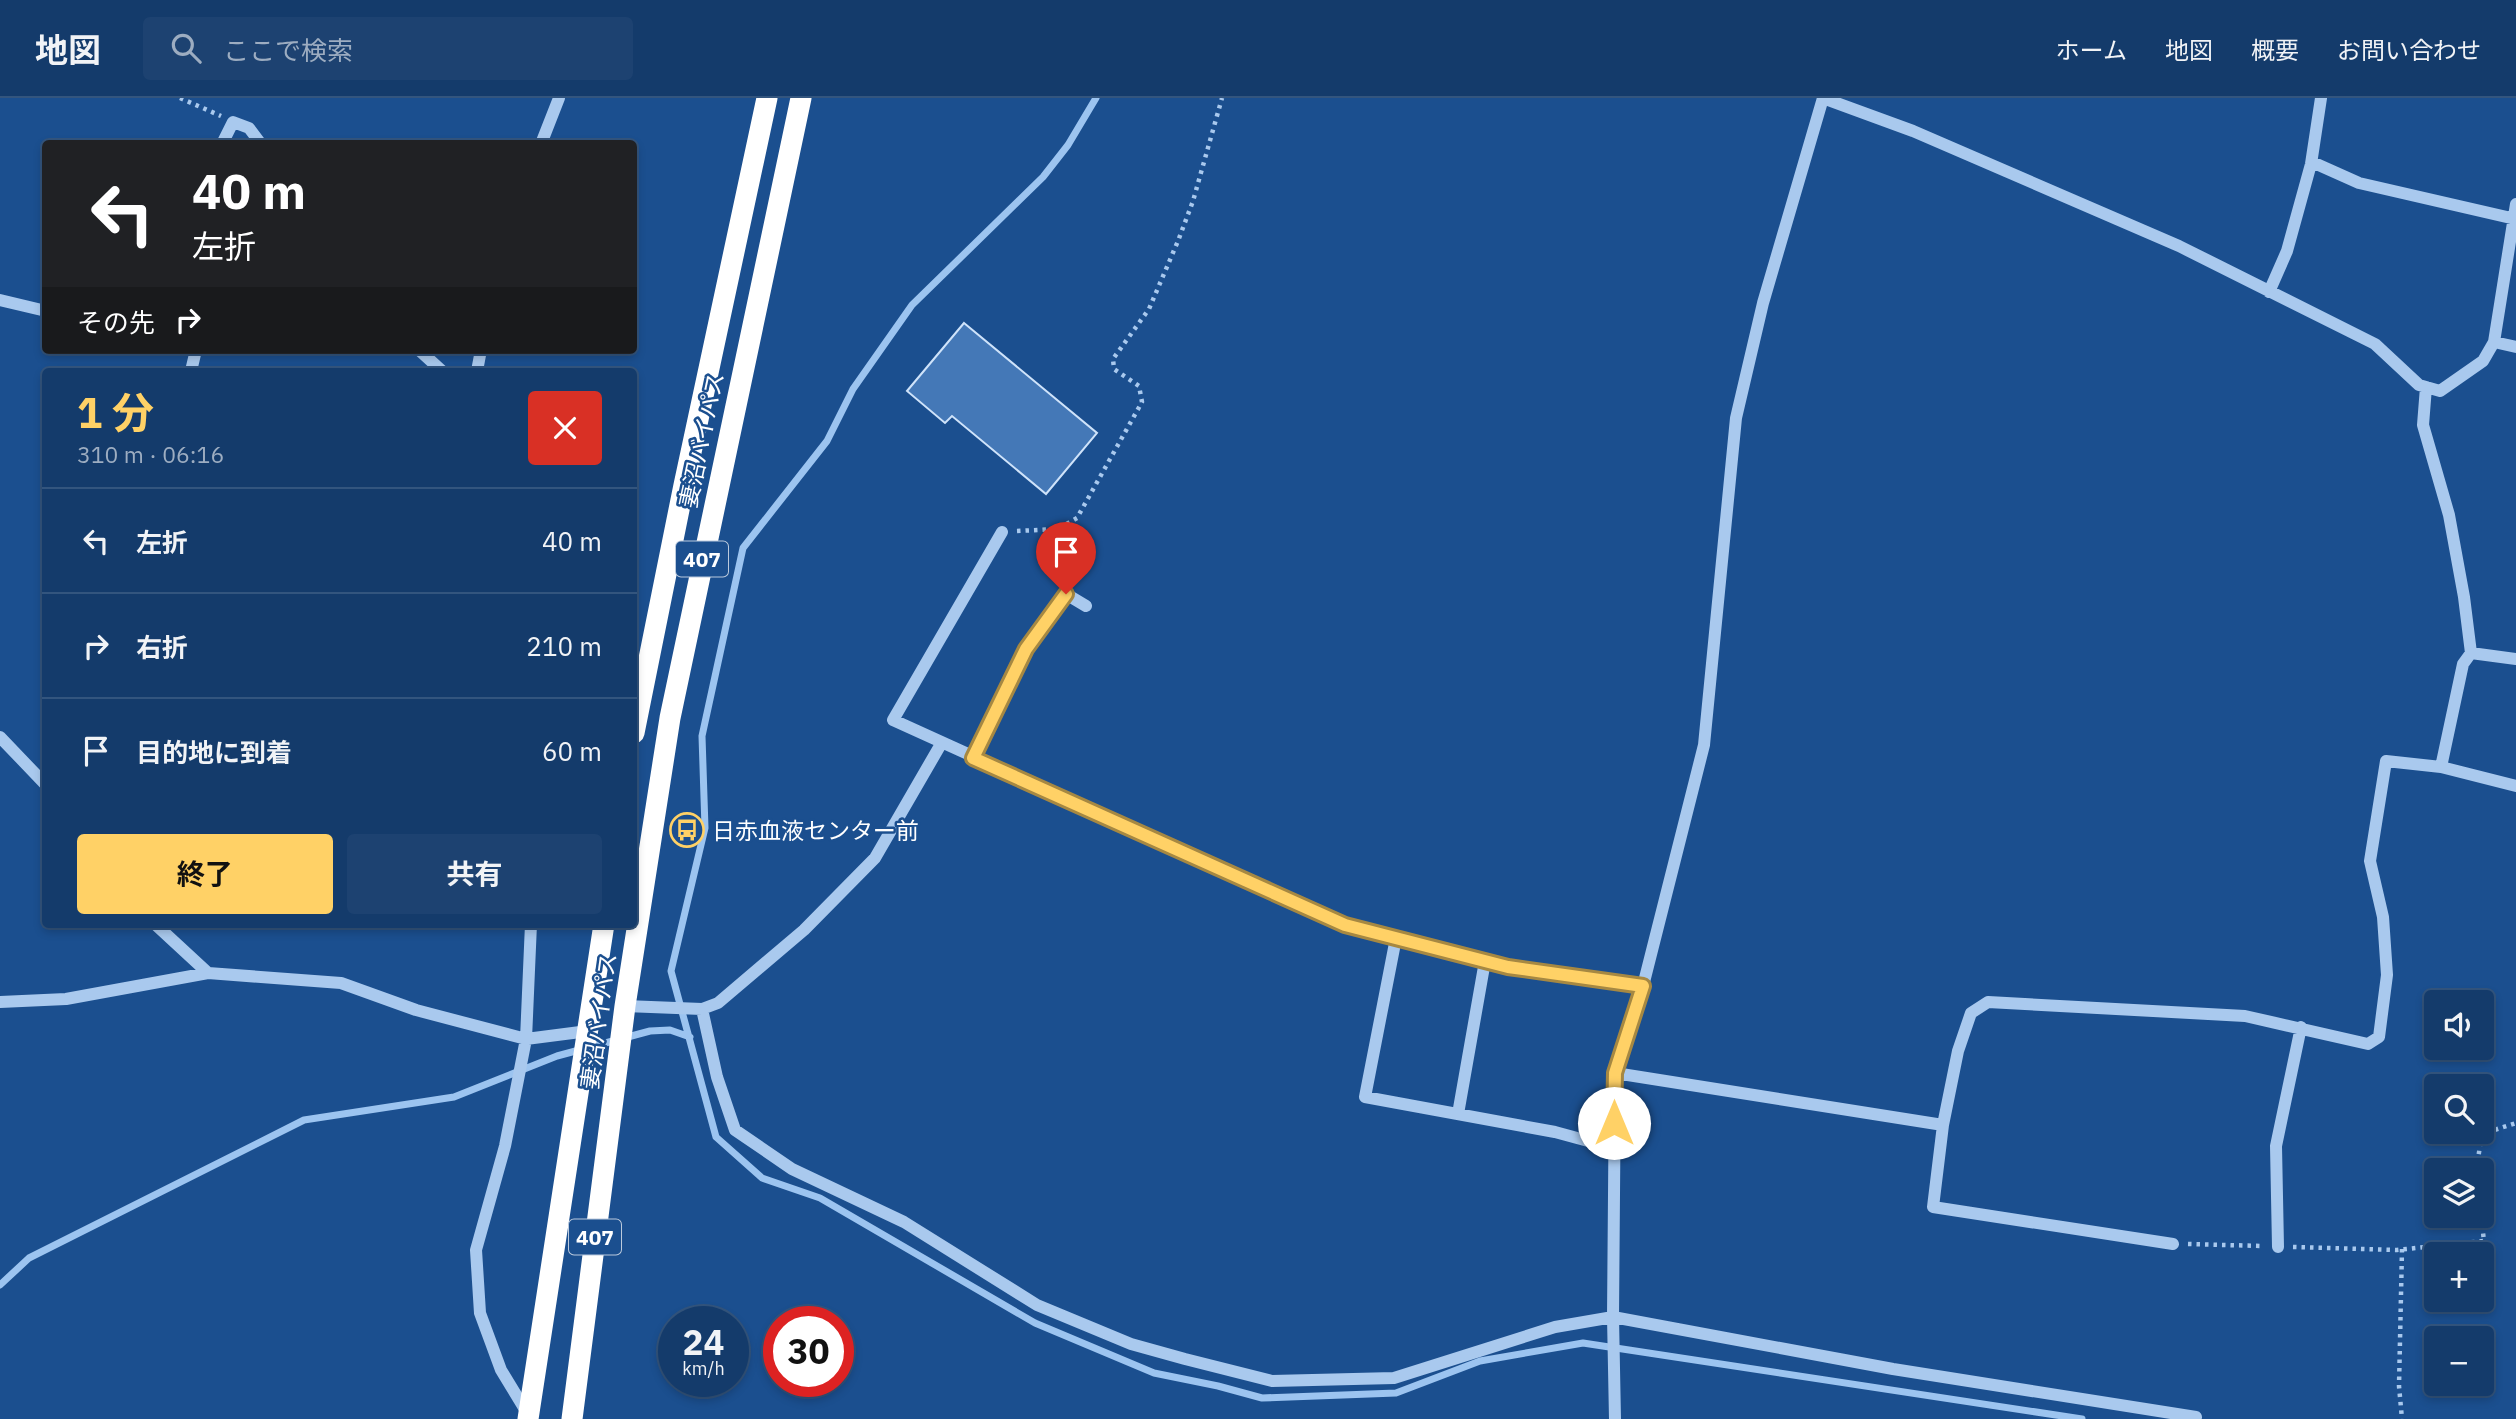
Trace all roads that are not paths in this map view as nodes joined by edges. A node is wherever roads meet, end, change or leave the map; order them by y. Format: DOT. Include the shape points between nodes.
graph roads {
  1 [pos="559,98"];
  2 [pos="767,98"];
  3 [pos="801,98"];
  4 [pos="2321,98"];
  5 [pos="224,140"];
  6 [pos="258,140"];
  7 [pos="543,140"];
  8 [pos="2312,162"];
  9 [pos="2516,204"];
  10 [pos="2515,219"];
  11 [pos="2269,292"];
  12 [pos="0,300"];
  13 [pos="42,310"];
  14 [pos="2494,342"];
  15 [pos="2516,346"];
  16 [pos="423,354"];
  17 [pos="439,368"];
  18 [pos="2426,387"];
  19 [pos="1002,532"];
  20 [pos="1086,606"];
  21 [pos="2470,653"];
  22 [pos="2516,659"];
  23 [pos="637,718"];
  24 [pos="0,737"];
  25 [pos="941,744"];
  26 [pos="973,758"];
  27 [pos="2441,767"];
  28 [pos="42,781"];
  29 [pos="2516,786"];
  30 [pos="159,928"];
  31 [pos="531,928"];
  32 [pos="603,928"];
  33 [pos="1396,938"];
  34 [pos="1485,961"];
  35 [pos="208,973"];
  36 [pos="1643,986"];
  37 [pos="0,1002"];
  38 [pos="700,1009"];
  39 [pos="624,1015"];
  40 [pos="2301,1027"];
  41 [pos="588,1032"];
  42 [pos="526,1039"];
  43 [pos="1615,1073"];
  44 [pos="1458,1114"];
  45 [pos="1943,1125"];
  46 [pos="1614,1148"];
  47 [pos="2173,1244"];
  48 [pos="2278,1247"];
  49 [pos="1613,1317"];
  50 [pos="2196,1417"];
  51 [pos="529,1418"];
  52 [pos="572,1419"];
  53 [pos="1615,1419"];
  1 -- 7 [label="street"];
  2 -- 23 [label="highway, 妻沼バイパス / 407"];
  3 -- 39 [label="highway, 妻沼バイパス / 407" via="670,718"];
  4 -- 8 [label="street"];
  5 -- 6 [label="street" via="233,122 249,128"];
  8 -- 10 [label="street" via="2359,183"];
  8 -- 11 [label="street" via="2287,251"];
  9 -- 10 [label="street"];
  10 -- 14 [label="street"];
  11 -- 18 [label="street" via="2375,344"];
  11 -- 36 [label="street" via="2179,246 1913,131 1823,98 1763,303 1736,418 1704,745"];
  12 -- 13 [label="street"];
  14 -- 15 [label="street"];
  14 -- 18 [label="street" via="2483,361 2440,391"];
  16 -- 17 [label="street"];
  18 -- 21 [label="street" via="2423,425 2449,515"];
  19 -- 25 [label="street" via="893,720"];
  20 -- 26 [label="street" via="1066,594 1026,649"];
  21 -- 22 [label="street"];
  21 -- 27 [label="street" via="2463,664"];
  24 -- 28 [label="street"];
  25 -- 26 [label="street"];
  25 -- 38 [label="street" via="875,858 804,930 718,1003"];
  26 -- 33 [label="street" via="1345,925"];
  27 -- 29 [label="street"];
  27 -- 40 [label="street" via="2386,761 2370,861 2383,917 2387,975 2379,1037 2368,1044"];
  30 -- 35 [label="street"];
  31 -- 42 [label="street"];
  32 -- 41 [label="highway, 妻沼バイパス / 407"];
  33 -- 34 [label="street"];
  33 -- 44 [label="street" via="1365,1097"];
  34 -- 36 [label="street"];
  34 -- 44 [label="street"];
  35 -- 37 [label="street" via="66,999"];
  35 -- 42 [label="street" via="341,983 416,1010"];
  36 -- 43 [label="street"];
  38 -- 39 [label="street" via="666,1008"];
  38 -- 49 [label="street" via="736,1130 792,1169 904,1222 1037,1305 1131,1344 1272,1381 1394,1378 1555,1327"];
  39 -- 52 [label="highway, 妻沼バイパス / 407"];
  40 -- 45 [label="street" via="2211,1013 1988,1002 1971,1013"];
  40 -- 48 [label="street" via="2276,1146"];
  41 -- 42 [label="street"];
  41 -- 51 [label="highway, 妻沼バイパス / 407"];
  42 -- 51 [label="street" via="505,1146 476,1251 480,1312 501,1370"];
  43 -- 45 [label="street"];
  43 -- 46 [label="street"];
  44 -- 46 [label="street"];
  45 -- 47 [label="street" via="1933,1207"];
  46 -- 49 [label="street"];
  49 -- 50 [label="street" via="1893,1369"];
  49 -- 53 [label="street"];
}
